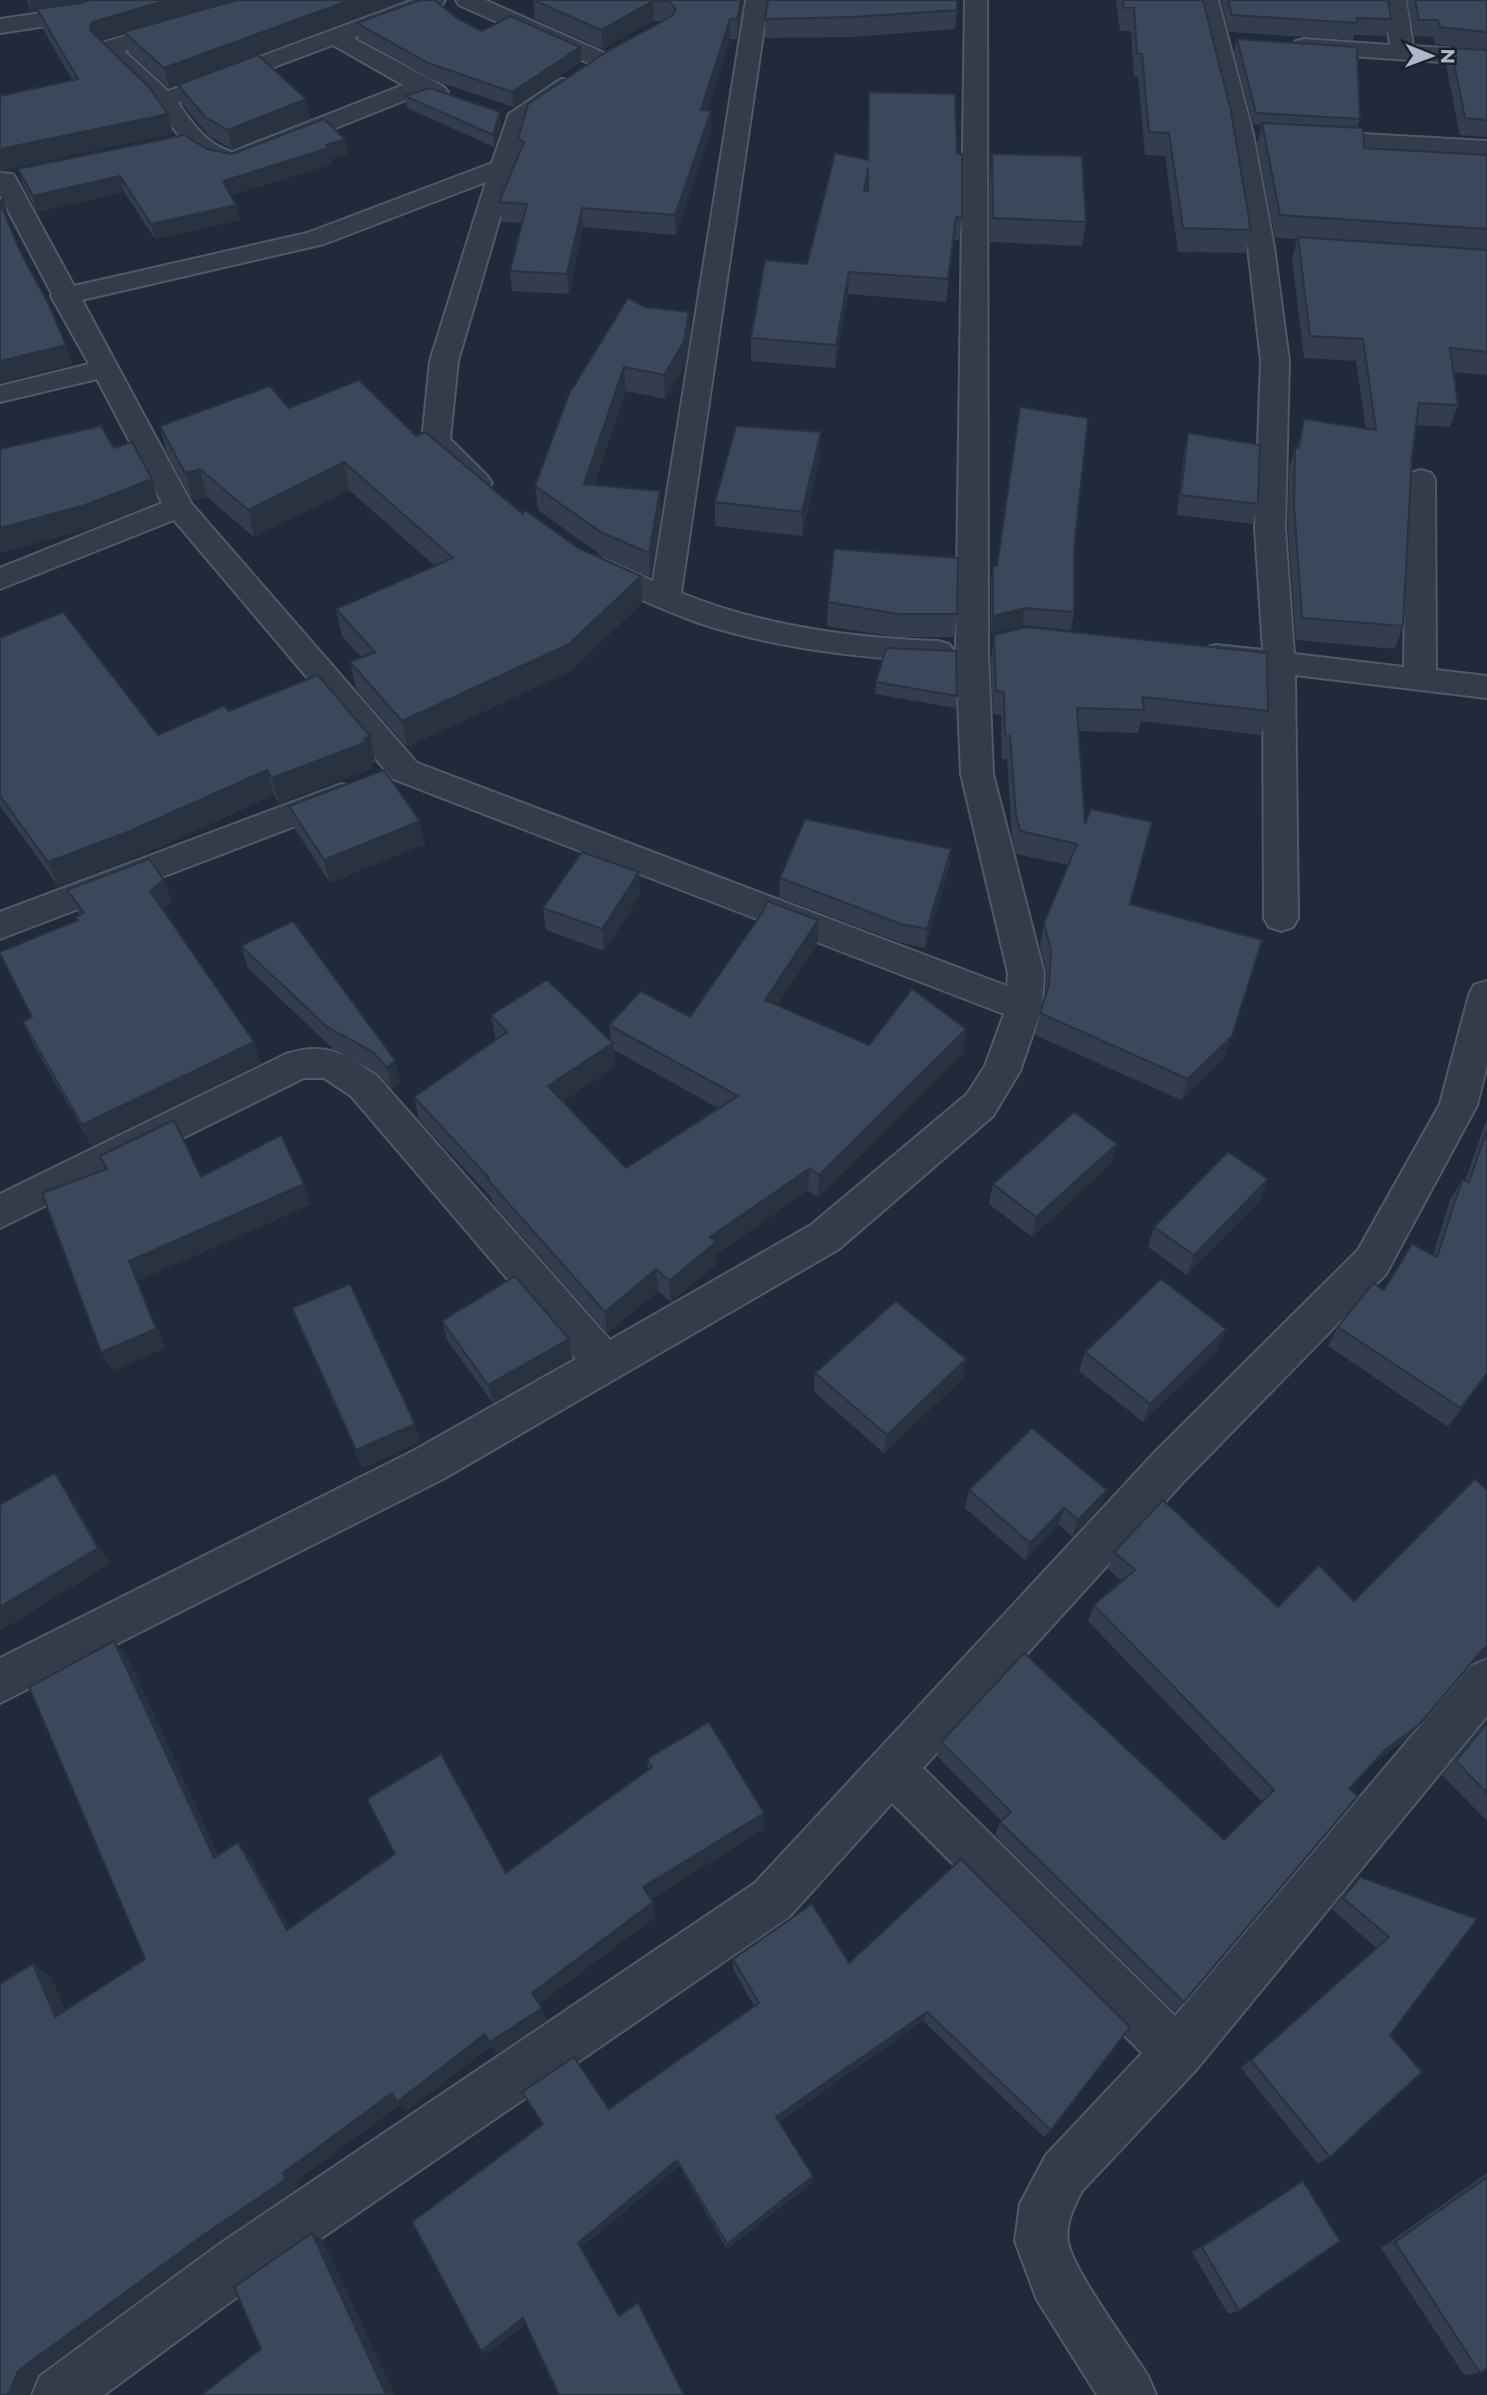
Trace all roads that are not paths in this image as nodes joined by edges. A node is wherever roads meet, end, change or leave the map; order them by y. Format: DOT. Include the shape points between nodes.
graph roads {
  1 [pos="127,0"];
  2 [pos="275,0"];
  3 [pos="433,0"];
  4 [pos="467,0"];
  5 [pos="757,0"];
  6 [pos="976,0"];
  7 [pos="1207,0"];
  8 [pos="1395,0"];
  9 [pos="0,26"];
  10 [pos="334,36"];
  11 [pos="1215,40"];
  12 [pos="1242,42"];
  13 [pos="1282,44"];
  14 [pos="627,48"];
  15 [pos="1402,52"];
  16 [pos="1487,58"];
  17 [pos="603,61"];
  18 [pos="421,86"];
  19 [pos="457,99"];
  20 [pos="164,100"];
  21 [pos="1241,134"];
  22 [pos="191,140"];
  23 [pos="164,145"];
  24 [pos="1487,148"];
  25 [pos="503,167"];
  26 [pos="31,173"];
  27 [pos="2,179"];
  28 [pos="1261,247"];
  29 [pos="1287,249"];
  30 [pos="64,296"];
  31 [pos="104,369"];
  32 [pos="0,394"];
  33 [pos="1421,479"];
  34 [pos="497,499"];
  35 [pos="179,508"];
  36 [pos="570,552"];
  37 [pos="0,579"];
  38 [pos="665,598"];
  39 [pos="985,648"];
  40 [pos="1185,652"];
  41 [pos="1279,661"];
  42 [pos="1419,678"];
  43 [pos="1487,687"];
  44 [pos="383,779"];
  45 [pos="1281,918"];
  46 [pos="0,926"];
  47 [pos="1487,995"];
  48 [pos="1024,1007"];
  49 [pos="0,1212"];
  50 [pos="605,1363"];
  51 [pos="0,1681"];
  52 [pos="1487,1681"];
  53 [pos="891,1770"];
  54 [pos="1177,2053"];
  55 [pos="60,2395"];
  56 [pos="1129,2395"];
  1 -- 9 [label="street" via="86,13"];
  2 -- 20 [label="street" via="108,48"];
  3 -- 10 [label="street"];
  4 -- 17 [label="street"];
  5 -- 38 [label="street"];
  6 -- 39 [label="street"];
  7 -- 11 [label="street"];
  8 -- 15 [label="street"];
  10 -- 18 [label="street"];
  10 -- 20 [label="street"];
  11 -- 12 [label="street"];
  11 -- 21 [label="street"];
  13 -- 15 [label="street"];
  14 -- 17 [label="street"];
  15 -- 16 [label="street"];
  17 -- 25 [label="street" via="505,115"];
  18 -- 19 [label="street"];
  18 -- 22 [label="street" via="234,159 217,157"];
  20 -- 22 [label="street"];
  21 -- 24 [label="street"];
  21 -- 28 [label="street"];
  22 -- 23 [label="street"];
  25 -- 30 [label="street" via="315,239"];
  25 -- 34 [label="street" via="443,361 436,441"];
  26 -- 27 [label="street"];
  27 -- 30 [label="street"];
  28 -- 29 [label="street"];
  28 -- 41 [label="street" via="1275,360 1270,528"];
  30 -- 31 [label="street"];
  31 -- 32 [label="street"];
  31 -- 35 [label="street"];
  33 -- 42 [label="street"];
  35 -- 37 [label="street"];
  35 -- 44 [label="street"];
  36 -- 38 [label="street"];
  38 -- 39 [label="street" via="744,625 896,650"];
  39 -- 48 [label="street" via="977,774 1026,973"];
  40 -- 41 [label="street"];
  41 -- 42 [label="street"];
  41 -- 45 [label="street"];
  42 -- 43 [label="street"];
  44 -- 46 [label="street"];
  44 -- 48 [label="street"];
  47 -- 53 [label="street" via="1458,1105 1372,1262 1170,1466"];
  48 -- 50 [label="street" via="1002,1070 980,1105 825,1237"];
  49 -- 50 [label="street" via="299,1063 330,1063 364,1086"];
  50 -- 51 [label="street" via="428,1465"];
  52 -- 54 [label="street"];
  53 -- 54 [label="street"];
  53 -- 55 [label="street" via="772,1900 237,2264"];
  54 -- 56 [label="street" via="1064,2173 1044,2216 1041,2241 1056,2281"];
}
